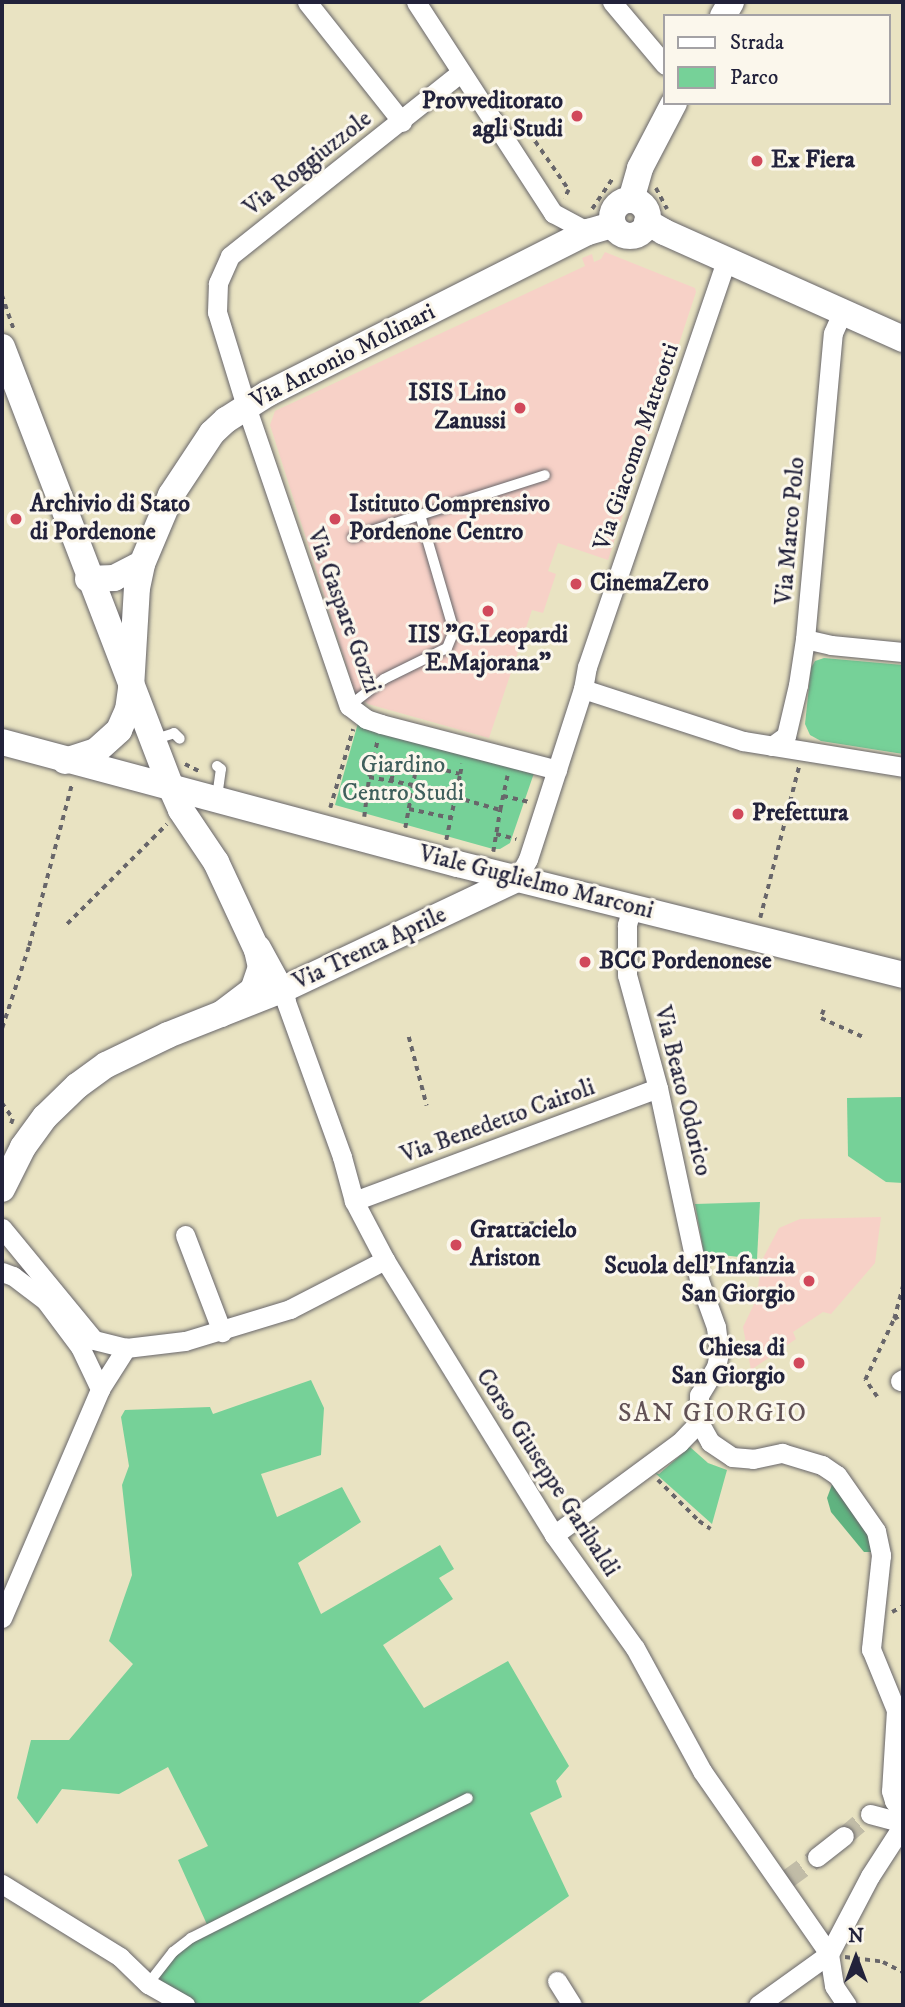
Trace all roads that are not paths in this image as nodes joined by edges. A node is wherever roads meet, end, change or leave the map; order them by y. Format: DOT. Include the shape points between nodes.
graph roads {
  1 [pos="307,2"];
  2 [pos="416,2"];
  3 [pos="612,2"];
  4 [pos="664,64"];
  5 [pos="460,73"];
  6 [pos="673,105"];
  7 [pos="402,122"];
  8 [pos="631,200"];
  9 [pos="659,219"];
  10 [pos="594,224"];
  11 [pos="726,261"];
  12 [pos="217,312"];
  13 [pos="842,313"];
  14 [pos="903,340"];
  15 [pos="2,347"];
  16 [pos="246,406"];
  17 [pos="545,475"];
  18 [pos="420,515"];
  19 [pos="353,537"];
  20 [pos="139,576"];
  21 [pos="93,590"];
  22 [pos="806,639"];
  23 [pos="903,652"];
  24 [pos="131,688"];
  25 [pos="583,689"];
  26 [pos="353,710"];
  27 [pos="180,739"];
  28 [pos="152,741"];
  29 [pos="2,742"];
  30 [pos="772,746"];
  31 [pos="71,763"];
  32 [pos="217,766"];
  33 [pos="903,766"];
  34 [pos="556,770"];
  35 [pos="170,785"];
  36 [pos="217,798"];
  37 [pos="517,878"];
  38 [pos="632,907"];
  39 [pos="249,927"];
  40 [pos="903,975"];
  41 [pos="284,989"];
  42 [pos="221,1014"];
  43 [pos="657,1088"];
  44 [pos="2,1189"];
  45 [pos="354,1201"];
  46 [pos="2,1228"];
  47 [pos="185,1235"];
  48 [pos="385,1260"];
  49 [pos="2,1272"];
  50 [pos="222,1332"];
  51 [pos="126,1348"];
  52 [pos="100,1389"];
  53 [pos="699,1422"];
  54 [pos="554,1535"];
  55 [pos="6,1595"];
  56 [pos="2,1618"];
  57 [pos="468,1798"];
  58 [pos="903,1813"];
  59 [pos="870,1814"];
  60 [pos="903,1824"];
  61 [pos="844,1836"];
  62 [pos="817,1857"];
  63 [pos="2,1884"];
  64 [pos="829,1954"];
  65 [pos="556,1981"];
  66 [pos="148,1984"];
  67 [pos="185,2005"];
  68 [pos="572,2005"];
  69 [pos="758,2005"];
  70 [pos="847,2005"];
  1 -- 7 [label="street"];
  2 -- 5 [label="street"];
  3 -- 4 [label="street"];
  5 -- 7 [label="street, Via Roggiuzzole"];
  5 -- 10 [label="street" via="553,213"];
  6 -- 8 [label="main road" via="640,168"];
  7 -- 12 [label="street, Via Roggiuzzole" via="230,256 218,283"];
  8 -- 9 [label="main road"];
  8 -- 10 [label="main road, Via Antonio Molinari"];
  9 -- 10 [label="main road" via="631,236"];
  9 -- 11 [label="main road"];
  10 -- 16 [label="main road, Via Antonio Molinari"];
  11 -- 13 [label="main road"];
  11 -- 25 [label="street, Via Giacomo Matteotti"];
  12 -- 16 [label="street, Via Gaspare Gozzi"];
  13 -- 14 [label="main road"];
  13 -- 22 [label="street, Via Marco Polo" via="833,333"];
  15 -- 21 [label="main road"];
  16 -- 20 [label="main road, Via Antonio Molinari" via="212,433 183,474"];
  16 -- 26 [label="street, Via Gaspare Gozzi"];
  17 -- 18 [label="lane"];
  18 -- 19 [label="lane"];
  18 -- 26 [label="lane" via="454,632 447,648 384,679"];
  20 -- 21 [label="main road" via="114,578"];
  20 -- 24 [label="main road"];
  21 -- 24 [label="main road"];
  22 -- 23 [label="street"];
  22 -- 30 [label="street, Via Marco Polo" via="786,736"];
  24 -- 28 [label="main road"];
  24 -- 31 [label="main road" via="119,730 96,751"];
  25 -- 30 [label="street" via="694,727"];
  25 -- 34 [label="street, Via Giacomo Matteotti"];
  26 -- 34 [label="street, Via Gaspare Gozzi" via="381,724"];
  27 -- 28 [label="lane" via="174,733"];
  28 -- 35 [label="main road"];
  29 -- 31 [label="main road, Viale Guglielmo Marconi"];
  30 -- 33 [label="street"];
  31 -- 35 [label="main road, Viale Guglielmo Marconi"];
  32 -- 36 [label="lane"];
  34 -- 37 [label="street, Via Giacomo Matteotti" via="528,859"];
  35 -- 36 [label="main road, Viale Guglielmo Marconi"];
  35 -- 39 [label="main road"];
  36 -- 37 [label="main road, Viale Guglielmo Marconi"];
  37 -- 38 [label="main road, Viale Guglielmo Marconi"];
  37 -- 41 [label="main road, Via Trenta Aprile"];
  38 -- 40 [label="main road, Viale Guglielmo Marconi"];
  38 -- 43 [label="street, Via Beato Odorico" via="627,925 627,975"];
  39 -- 41 [label="street, Corso Giuseppe Garibaldi"];
  39 -- 42 [label="main road" via="261,967 258,980 243,1000"];
  41 -- 42 [label="main road, Via Trenta Aprile"];
  41 -- 45 [label="street, Corso Giuseppe Garibaldi"];
  42 -- 44 [label="main road" via="127,1055 77,1086 23,1147"];
  43 -- 45 [label="street, Via Benedetto Cairoli"];
  43 -- 53 [label="street, Via Beato Odorico" via="699,1280 716,1327 719,1353 699,1395"];
  45 -- 48 [label="street, Corso Giuseppe Garibaldi"];
  46 -- 51 [label="street" via="94,1340"];
  47 -- 50 [label="street"];
  48 -- 50 [label="street" via="290,1309"];
  48 -- 54 [label="street, Corso Giuseppe Garibaldi"];
  49 -- 52 [label="street" via="45,1300 80,1347"];
  50 -- 51 [label="street"];
  51 -- 52 [label="street"];
  52 -- 55 [label="street"];
  53 -- 54 [label="street" via="679,1443"];
  53 -- 58 [label="street" via="710,1442 732,1457 782,1454 822,1465 836,1475 881,1543 871,1648 896,1710 891,1791"];
  54 -- 64 [label="street, Corso Giuseppe Garibaldi" via="635,1648 702,1771"];
  55 -- 56 [label="street"];
  57 -- 66 [label="lane" via="191,1938 173,1952"];
  59 -- 60 [label="street"];
  60 -- 64 [label="street"];
  61 -- 62 [label="street"];
  63 -- 66 [label="street" via="120,1957"];
  64 -- 69 [label="street"];
  64 -- 70 [label="street" via="834,1986"];
  65 -- 68 [label="street"];
  66 -- 67 [label="street"];
}
